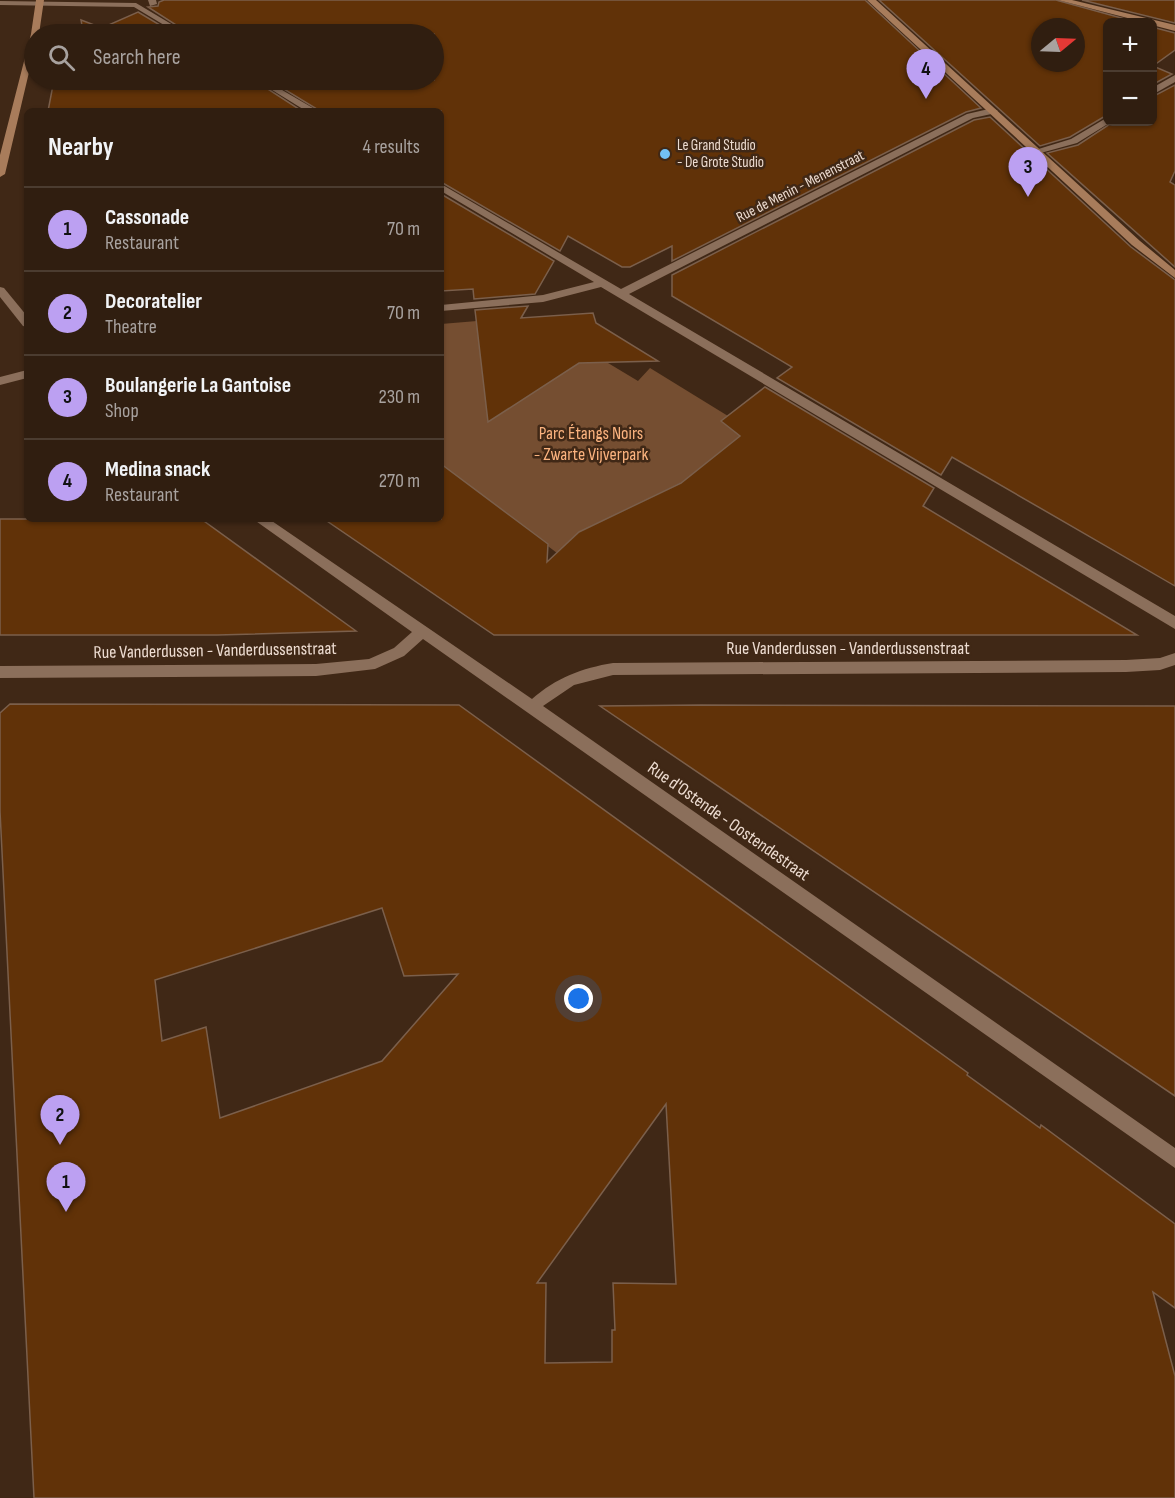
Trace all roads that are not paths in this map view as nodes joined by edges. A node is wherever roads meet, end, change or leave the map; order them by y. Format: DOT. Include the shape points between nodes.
graph roads {
  1 [pos="871,0"];
  2 [pos="1062,0"];
  3 [pos="40,2"];
  4 [pos="0,3"];
  5 [pos="37,24"];
  6 [pos="167,24"];
  7 [pos="1175,28"];
  8 [pos="1175,78"];
  9 [pos="24,79"];
  10 [pos="1157,89"];
  11 [pos="277,90"];
  12 [pos="308,108"];
  13 [pos="993,111"];
  14 [pos="1103,123"];
  15 [pos="1037,151"];
  16 [pos="0,174"];
  17 [pos="444,189"];
  18 [pos="1175,275"];
  19 [pos="602,283"];
  20 [pos="0,290"];
  21 [pos="622,293"];
  22 [pos="444,308"];
  23 [pos="24,319"];
  24 [pos="24,375"];
  25 [pos="0,381"];
  26 [pos="263,522"];
  27 [pos="1175,623"];
  28 [pos="421,633"];
  29 [pos="1175,659"];
  30 [pos="0,672"];
  31 [pos="531,708"];
  32 [pos="1175,1159"];
  1 -- 13 [label="street"];
  2 -- 7 [label="street"];
  3 -- 4 [label="street"];
  3 -- 5 [label="street"];
  3 -- 6 [label="street" via="136,5"];
  8 -- 10 [label="street"];
  9 -- 16 [label="street"];
  11 -- 12 [label="street"];
  13 -- 15 [label="street"];
  13 -- 21 [label="street, Rue de Menin - Menenstraat" via="970,116"];
  14 -- 15 [label="street" via="1074,141"];
  15 -- 18 [label="street"];
  17 -- 19 [label="street"];
  19 -- 21 [label="street"];
  19 -- 22 [label="street" via="551,299"];
  20 -- 23 [label="street"];
  21 -- 27 [label="street"];
  24 -- 25 [label="street"];
  26 -- 28 [label="street, Rue d'Ostende - Oostendestraat"];
  28 -- 30 [label="street, Rue Vanderdussen - Vanderdussenstraat" via="399,652 370,665 316,670"];
  28 -- 31 [label="street, Rue d'Ostende - Oostendestraat"];
  29 -- 31 [label="street, Rue Vanderdussen - Vanderdussenstraat" via="1126,666 613,669 582,674 554,687"];
  31 -- 32 [label="street, Rue d'Ostende - Oostendestraat"];
}
